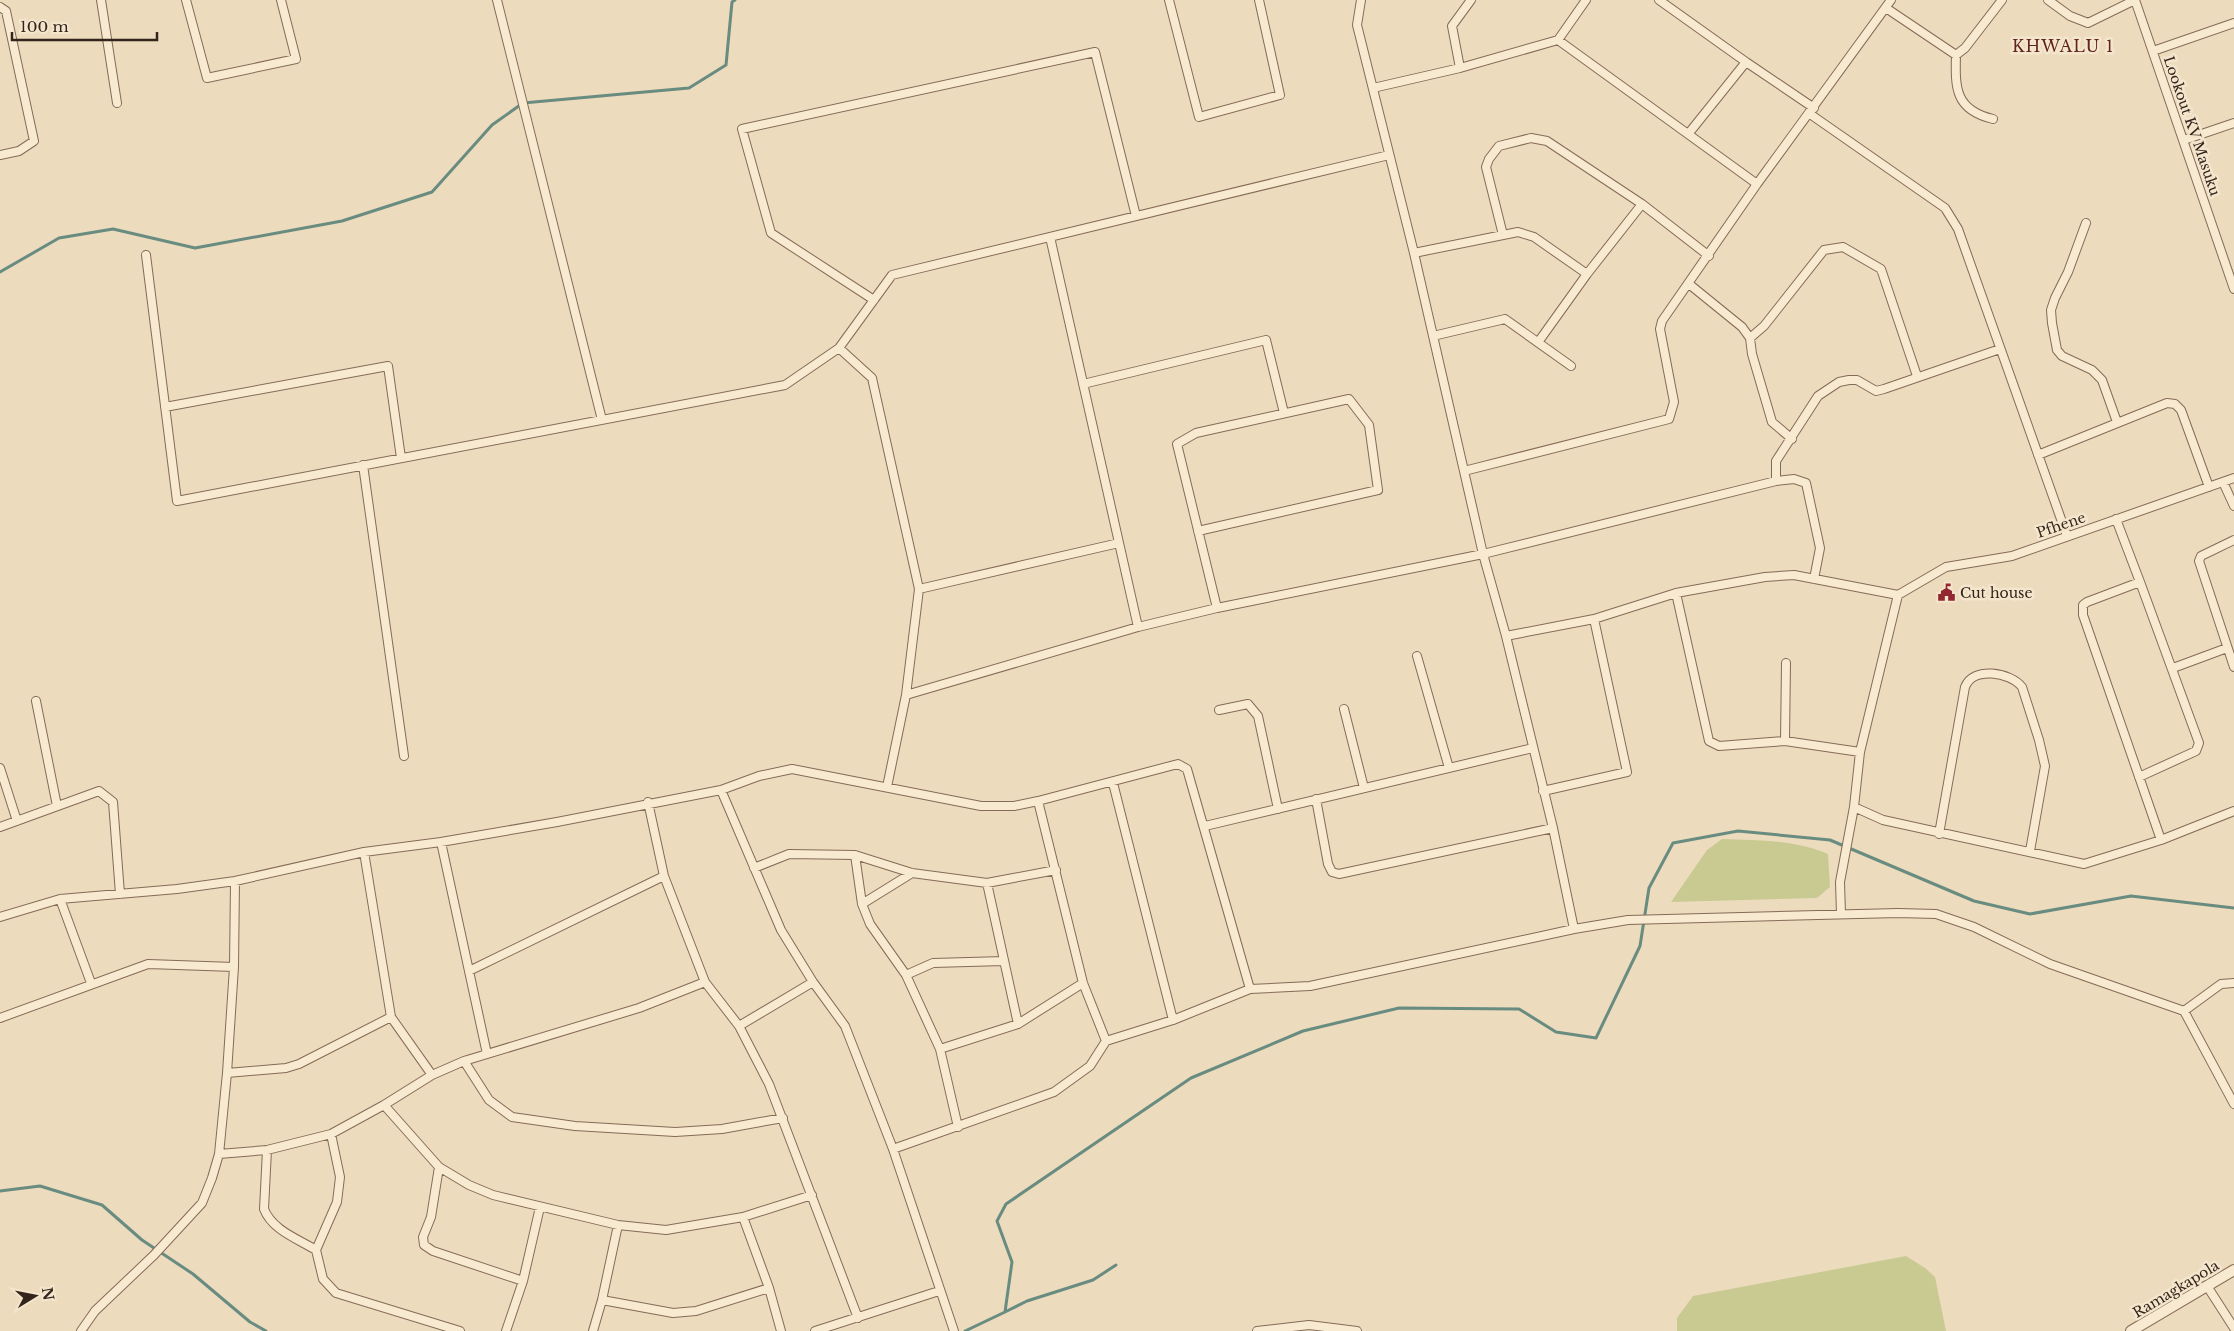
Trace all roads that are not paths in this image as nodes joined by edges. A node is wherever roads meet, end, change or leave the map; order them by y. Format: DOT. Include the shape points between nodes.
graph roads {
  1 [pos="101,0"];
  2 [pos="186,0"];
  3 [pos="281,0"];
  4 [pos="497,0"];
  5 [pos="1169,0"];
  6 [pos="1259,0"];
  7 [pos="1360,0"];
  8 [pos="1471,0"];
  9 [pos="1586,0"];
  10 [pos="1659,0"];
  11 [pos="1892,0"];
  12 [pos="2002,0"];
  13 [pos="2048,0"];
  14 [pos="2135,0"];
  15 [pos="0,7"];
  16 [pos="1886,8"];
  17 [pos="2234,23"];
  18 [pos="1558,40"];
  19 [pos="2153,51"];
  20 [pos="1956,54"];
  21 [pos="1746,62"];
  22 [pos="1460,68"];
  23 [pos="1373,88"];
  24 [pos="116,103"];
  25 [pos="1812,111"];
  26 [pos="1993,119"];
  27 [pos="2234,123"];
  28 [pos="1689,134"];
  29 [pos="2184,140"];
  30 [pos="0,155"];
  31 [pos="1389,155"];
  32 [pos="1757,184"];
  33 [pos="1642,204"];
  34 [pos="1136,216"];
  35 [pos="2086,223"];
  36 [pos="1503,236"];
  37 [pos="1050,237"];
  38 [pos="1414,253"];
  39 [pos="146,255"];
  40 [pos="1709,256"];
  41 [pos="1587,274"];
  42 [pos="1689,284"];
  43 [pos="2234,289"];
  44 [pos="874,300"];
  45 [pos="1433,336"];
  46 [pos="1750,338"];
  47 [pos="1539,341"];
  48 [pos="838,348"];
  49 [pos="2000,349"];
  50 [pos="1571,366"];
  51 [pos="1917,376"];
  52 [pos="1084,384"];
  53 [pos="166,406"];
  54 [pos="1284,413"];
  55 [pos="602,420"];
  56 [pos="2117,422"];
  57 [pos="1792,439"];
  58 [pos="2038,455"];
  59 [pos="401,458"];
  60 [pos="363,466"];
  61 [pos="1464,471"];
  62 [pos="2234,478"];
  63 [pos="1776,481"];
  64 [pos="2223,482"];
  65 [pos="2209,487"];
  66 [pos="2234,506"];
  67 [pos="2116,519"];
  68 [pos="1198,530"];
  69 [pos="2067,536"];
  70 [pos="2234,540"];
  71 [pos="1119,543"];
  72 [pos="1483,554"];
  73 [pos="1814,579"];
  74 [pos="2140,582"];
  75 [pos="919,589"];
  76 [pos="1676,593"];
  77 [pos="1898,595"];
  78 [pos="1217,608"];
  79 [pos="1594,619"];
  80 [pos="1138,627"];
  81 [pos="1506,636"];
  82 [pos="2227,648"];
  83 [pos="1417,656"];
  84 [pos="1786,663"];
  85 [pos="2234,667"];
  86 [pos="2173,668"];
  87 [pos="906,695"];
  88 [pos="36,701"];
  89 [pos="1344,709"];
  90 [pos="1219,710"];
  91 [pos="1785,741"];
  92 [pos="1533,748"];
  93 [pos="1860,752"];
  94 [pos="404,756"];
  95 [pos="0,768"];
  96 [pos="1448,768"];
  97 [pos="2139,777"];
  98 [pos="1113,783"];
  99 [pos="887,787"];
  100 [pos="1364,788"];
  101 [pos="721,790"];
  102 [pos="1542,791"];
  103 [pos="1316,800"];
  104 [pos="1038,801"];
  105 [pos="648,802"];
  106 [pos="57,806"];
  107 [pos="1854,807"];
  108 [pos="1278,808"];
  109 [pos="2234,811"];
  110 [pos="17,821"];
  111 [pos="1204,826"];
  112 [pos="0,827"];
  113 [pos="1553,828"];
  114 [pos="1938,834"];
  115 [pos="2161,840"];
  116 [pos="441,842"];
  117 [pos="2030,851"];
  118 [pos="364,852"];
  119 [pos="855,855"];
  120 [pos="754,868"];
  121 [pos="1056,870"];
  122 [pos="912,873"];
  123 [pos="664,876"];
  124 [pos="236,881"];
  125 [pos="987,883"];
  126 [pos="120,894"];
  127 [pos="60,899"];
  128 [pos="862,904"];
  129 [pos="1841,914"];
  130 [pos="0,917"];
  131 [pos="1574,928"];
  132 [pos="1004,962"];
  133 [pos="234,967"];
  134 [pos="469,971"];
  135 [pos="906,975"];
  136 [pos="704,982"];
  137 [pos="813,982"];
  138 [pos="2234,982"];
  139 [pos="91,983"];
  140 [pos="1083,983"];
  141 [pos="1250,989"];
  142 [pos="2184,1010"];
  143 [pos="391,1017"];
  144 [pos="0,1018"];
  145 [pos="1173,1020"];
  146 [pos="1018,1024"];
  147 [pos="739,1026"];
  148 [pos="1106,1040"];
  149 [pos="940,1049"];
  150 [pos="487,1054"];
  151 [pos="464,1061"];
  152 [pos="227,1073"];
  153 [pos="432,1075"];
  154 [pos="2234,1104"];
  155 [pos="384,1105"];
  156 [pos="783,1118"];
  157 [pos="958,1127"];
  158 [pos="331,1134"];
  159 [pos="893,1149"];
  160 [pos="267,1150"];
  161 [pos="219,1154"];
  162 [pos="439,1166"];
  163 [pos="812,1195"];
  164 [pos="540,1207"];
  165 [pos="743,1217"];
  166 [pos="618,1225"];
  167 [pos="316,1250"];
  168 [pos="2234,1270"];
  169 [pos="523,1282"];
  170 [pos="2207,1286"];
  171 [pos="769,1288"];
  172 [pos="939,1291"];
  173 [pos="602,1300"];
  174 [pos="858,1318"];
  175 [pos="2234,1328"];
  176 [pos="81,1331"];
  177 [pos="460,1331"];
  178 [pos="506,1331"];
  179 [pos="593,1331"];
  180 [pos="781,1331"];
  181 [pos="815,1331"];
  182 [pos="954,1331"];
  183 [pos="1257,1331"];
  184 [pos="1357,1331"];
  185 [pos="2131,1331"];
  1 -- 24 [label="street"];
  2 -- 3 [label="street" via="207,78 296,59"];
  4 -- 55 [label="street"];
  5 -- 6 [label="street" via="1199,118 1280,95"];
  7 -- 23 [label="street" via="1357,24"];
  8 -- 22 [label="street" via="1452,26"];
  9 -- 18 [label="street"];
  10 -- 21 [label="street"];
  11 -- 16 [label="street"];
  12 -- 20 [label="street" via="1965,48"];
  13 -- 14 [label="street" via="2070,16 2088,23"];
  14 -- 19 [label="street, Lookout KV Masuku"];
  15 -- 30 [label="street" via="6,11 34,141 20,151"];
  16 -- 20 [label="street"];
  16 -- 25 [label="street"];
  17 -- 19 [label="street"];
  18 -- 22 [label="street"];
  18 -- 28 [label="street"];
  19 -- 29 [label="street, Lookout KV Masuku"];
  20 -- 26 [label="street" via="1955,86 1966,106 1978,116"];
  21 -- 25 [label="street"];
  21 -- 28 [label="street"];
  22 -- 23 [label="street"];
  23 -- 31 [label="street"];
  25 -- 32 [label="street"];
  25 -- 49 [label="street" via="1945,208 1958,229"];
  27 -- 29 [label="street"];
  28 -- 32 [label="street"];
  29 -- 43 [label="street, Lookout KV Masuku"];
  31 -- 34 [label="street"];
  31 -- 38 [label="street"];
  32 -- 40 [label="street"];
  33 -- 36 [label="street" via="1548,141 1531,138 1499,146 1486,167"];
  33 -- 40 [label="street"];
  33 -- 41 [label="street"];
  34 -- 37 [label="street"];
  34 -- 44 [label="street" via="1095,52 742,129 771,233"];
  35 -- 56 [label="street" via="2055,298 2051,310 2052,323 2057,350 2062,356 2092,370 2102,380"];
  36 -- 38 [label="street"];
  36 -- 41 [label="street" via="1518,232 1534,237"];
  37 -- 44 [label="street" via="892,275"];
  37 -- 52 [label="street"];
  38 -- 45 [label="street"];
  39 -- 53 [label="street"];
  40 -- 42 [label="street"];
  41 -- 47 [label="street"];
  42 -- 46 [label="street" via="1742,326"];
  42 -- 61 [label="street" via="1662,321 1660,329 1674,402 1669,419"];
  44 -- 48 [label="street"];
  45 -- 47 [label="street" via="1505,319"];
  45 -- 61 [label="street"];
  46 -- 51 [label="street" via="1764,326 1824,250 1843,247 1881,269"];
  46 -- 57 [label="street" via="1772,422"];
  47 -- 50 [label="street"];
  48 -- 55 [label="street" via="785,385"];
  48 -- 75 [label="street" via="872,378"];
  49 -- 51 [label="street"];
  49 -- 58 [label="street"];
  51 -- 57 [label="street" via="1876,391 1856,380 1839,382 1818,396"];
  52 -- 54 [label="street" via="1266,340"];
  52 -- 71 [label="street"];
  53 -- 59 [label="street" via="388,366"];
  53 -- 60 [label="street" via="177,501"];
  54 -- 68 [label="street" via="1196,433 1177,444"];
  54 -- 68 [label="street" via="1349,399 1369,425 1378,490"];
  55 -- 59 [label="street"];
  56 -- 58 [label="street"];
  56 -- 65 [label="street" via="2167,403 2175,404 2181,410"];
  57 -- 63 [label="street" via="1776,461"];
  58 -- 69 [label="street"];
  59 -- 60 [label="street"];
  60 -- 94 [label="street"];
  61 -- 72 [label="street"];
  62 -- 64 [label="street, Pfhene"];
  63 -- 72 [label="street"];
  63 -- 73 [label="street" via="1794,479 1806,483 1820,548"];
  64 -- 65 [label="street, Pfhene"];
  64 -- 66 [label="street"];
  65 -- 67 [label="street, Pfhene"];
  67 -- 69 [label="street, Pfhene"];
  67 -- 74 [label="street"];
  68 -- 78 [label="street"];
  69 -- 77 [label="street, Pfhene" via="2012,556 1946,567"];
  70 -- 82 [label="street" via="2201,556 2199,561"];
  71 -- 75 [label="street"];
  71 -- 80 [label="street"];
  72 -- 78 [label="street"];
  72 -- 81 [label="street"];
  73 -- 76 [label="street" via="1794,575 1765,577"];
  73 -- 77 [label="street"];
  74 -- 86 [label="street"];
  74 -- 97 [label="street" via="2087,602 2083,609"];
  75 -- 87 [label="street"];
  76 -- 79 [label="street"];
  76 -- 91 [label="street" via="1708,741 1719,746 1749,746"];
  77 -- 93 [label="street"];
  78 -- 80 [label="street"];
  79 -- 81 [label="street"];
  79 -- 102 [label="street" via="1628,772"];
  80 -- 87 [label="street"];
  81 -- 92 [label="street"];
  82 -- 85 [label="street"];
  82 -- 86 [label="street"];
  83 -- 96 [label="street"];
  84 -- 91 [label="street"];
  86 -- 97 [label="street" via="2199,747"];
  87 -- 99 [label="street"];
  88 -- 106 [label="street"];
  89 -- 100 [label="street"];
  90 -- 108 [label="street" via="1248,704 1258,716"];
  91 -- 93 [label="street"];
  92 -- 96 [label="street"];
  92 -- 102 [label="street"];
  93 -- 107 [label="street"];
  95 -- 110 [label="street"];
  96 -- 100 [label="street"];
  97 -- 115 [label="street"];
  98 -- 104 [label="street"];
  98 -- 111 [label="street" via="1182,766 1187,769"];
  98 -- 145 [label="street"];
  99 -- 101 [label="street" via="792,769 759,776"];
  99 -- 104 [label="street" via="981,806 1014,806"];
  100 -- 103 [label="street"];
  101 -- 105 [label="street"];
  101 -- 120 [label="street"];
  102 -- 113 [label="street"];
  103 -- 108 [label="street"];
  103 -- 113 [label="street" via="1328,864 1332,872 1339,874"];
  104 -- 121 [label="street"];
  105 -- 116 [label="street"];
  105 -- 123 [label="street"];
  106 -- 110 [label="street"];
  106 -- 126 [label="street" via="99,791 113,802"];
  107 -- 114 [label="street" via="1883,820"];
  107 -- 129 [label="street" via="1840,882"];
  108 -- 111 [label="street"];
  109 -- 115 [label="street"];
  110 -- 112 [label="street"];
  111 -- 141 [label="street"];
  113 -- 131 [label="street"];
  114 -- 117 [label="street"];
  114 -- 117 [label="street" via="1965,687 1972,676 1982,673 2017,681 2022,687 2039,740 2045,766"];
  115 -- 117 [label="street" via="2084,864"];
  116 -- 118 [label="street"];
  116 -- 134 [label="street"];
  118 -- 124 [label="street"];
  118 -- 143 [label="street"];
  119 -- 120 [label="street" via="789,854"];
  119 -- 122 [label="street"];
  119 -- 128 [label="street"];
  120 -- 137 [label="street" via="781,930"];
  121 -- 125 [label="street"];
  121 -- 140 [label="street"];
  122 -- 125 [label="street"];
  122 -- 128 [label="street"];
  123 -- 134 [label="street"];
  123 -- 136 [label="street"];
  124 -- 126 [label="street"];
  124 -- 133 [label="street"];
  125 -- 132 [label="street"];
  126 -- 127 [label="street"];
  127 -- 130 [label="street"];
  127 -- 139 [label="street"];
  128 -- 135 [label="street" via="870,924"];
  129 -- 131 [label="street" via="1662,918"];
  129 -- 142 [label="street" via="1936,914 1974,927 2050,964"];
  131 -- 141 [label="street" via="1310,986"];
  132 -- 135 [label="street" via="933,963"];
  132 -- 146 [label="street"];
  133 -- 139 [label="street" via="148,964"];
  133 -- 152 [label="street"];
  134 -- 150 [label="street"];
  135 -- 149 [label="street"];
  136 -- 147 [label="street"];
  136 -- 150 [label="street" via="639,1008"];
  137 -- 147 [label="street"];
  137 -- 159 [label="street" via="845,1026"];
  138 -- 142 [label="street" via="2220,984"];
  139 -- 144 [label="street"];
  140 -- 146 [label="street"];
  140 -- 148 [label="street"];
  141 -- 145 [label="street"];
  142 -- 154 [label="street"];
  143 -- 152 [label="street" via="299,1064"];
  143 -- 153 [label="street"];
  145 -- 148 [label="street"];
  146 -- 149 [label="street"];
  147 -- 156 [label="street"];
  148 -- 157 [label="street" via="1090,1066 1054,1092"];
  149 -- 157 [label="street"];
  150 -- 151 [label="street"];
  151 -- 153 [label="street"];
  151 -- 156 [label="street" via="488,1100 512,1117 575,1126 675,1132"];
  152 -- 161 [label="street"];
  153 -- 155 [label="street"];
  155 -- 158 [label="street"];
  155 -- 162 [label="street"];
  156 -- 163 [label="street"];
  157 -- 159 [label="street"];
  158 -- 160 [label="street"];
  158 -- 167 [label="street" via="340,1177 337,1202"];
  159 -- 172 [label="street"];
  160 -- 161 [label="street"];
  160 -- 167 [label="street" via="266,1216 272,1224"];
  161 -- 176 [label="street" via="202,1203 95,1311"];
  162 -- 164 [label="street" via="469,1185 493,1195"];
  162 -- 169 [label="street" via="424,1245"];
  163 -- 165 [label="street"];
  163 -- 174 [label="street"];
  164 -- 166 [label="street"];
  164 -- 169 [label="street"];
  165 -- 166 [label="street" via="666,1230"];
  165 -- 171 [label="street"];
  166 -- 173 [label="street"];
  167 -- 177 [label="street" via="323,1279 336,1293"];
  168 -- 170 [label="street, Ramagkapola"];
  169 -- 178 [label="street"];
  170 -- 175 [label="street"];
  170 -- 185 [label="street, Ramagkapola"];
  171 -- 173 [label="street" via="696,1311 673,1314"];
  171 -- 180 [label="street"];
  172 -- 174 [label="street"];
  172 -- 182 [label="street"];
  173 -- 179 [label="street"];
  174 -- 181 [label="street"];
  183 -- 184 [label="street" via="1309,1325"];
}
